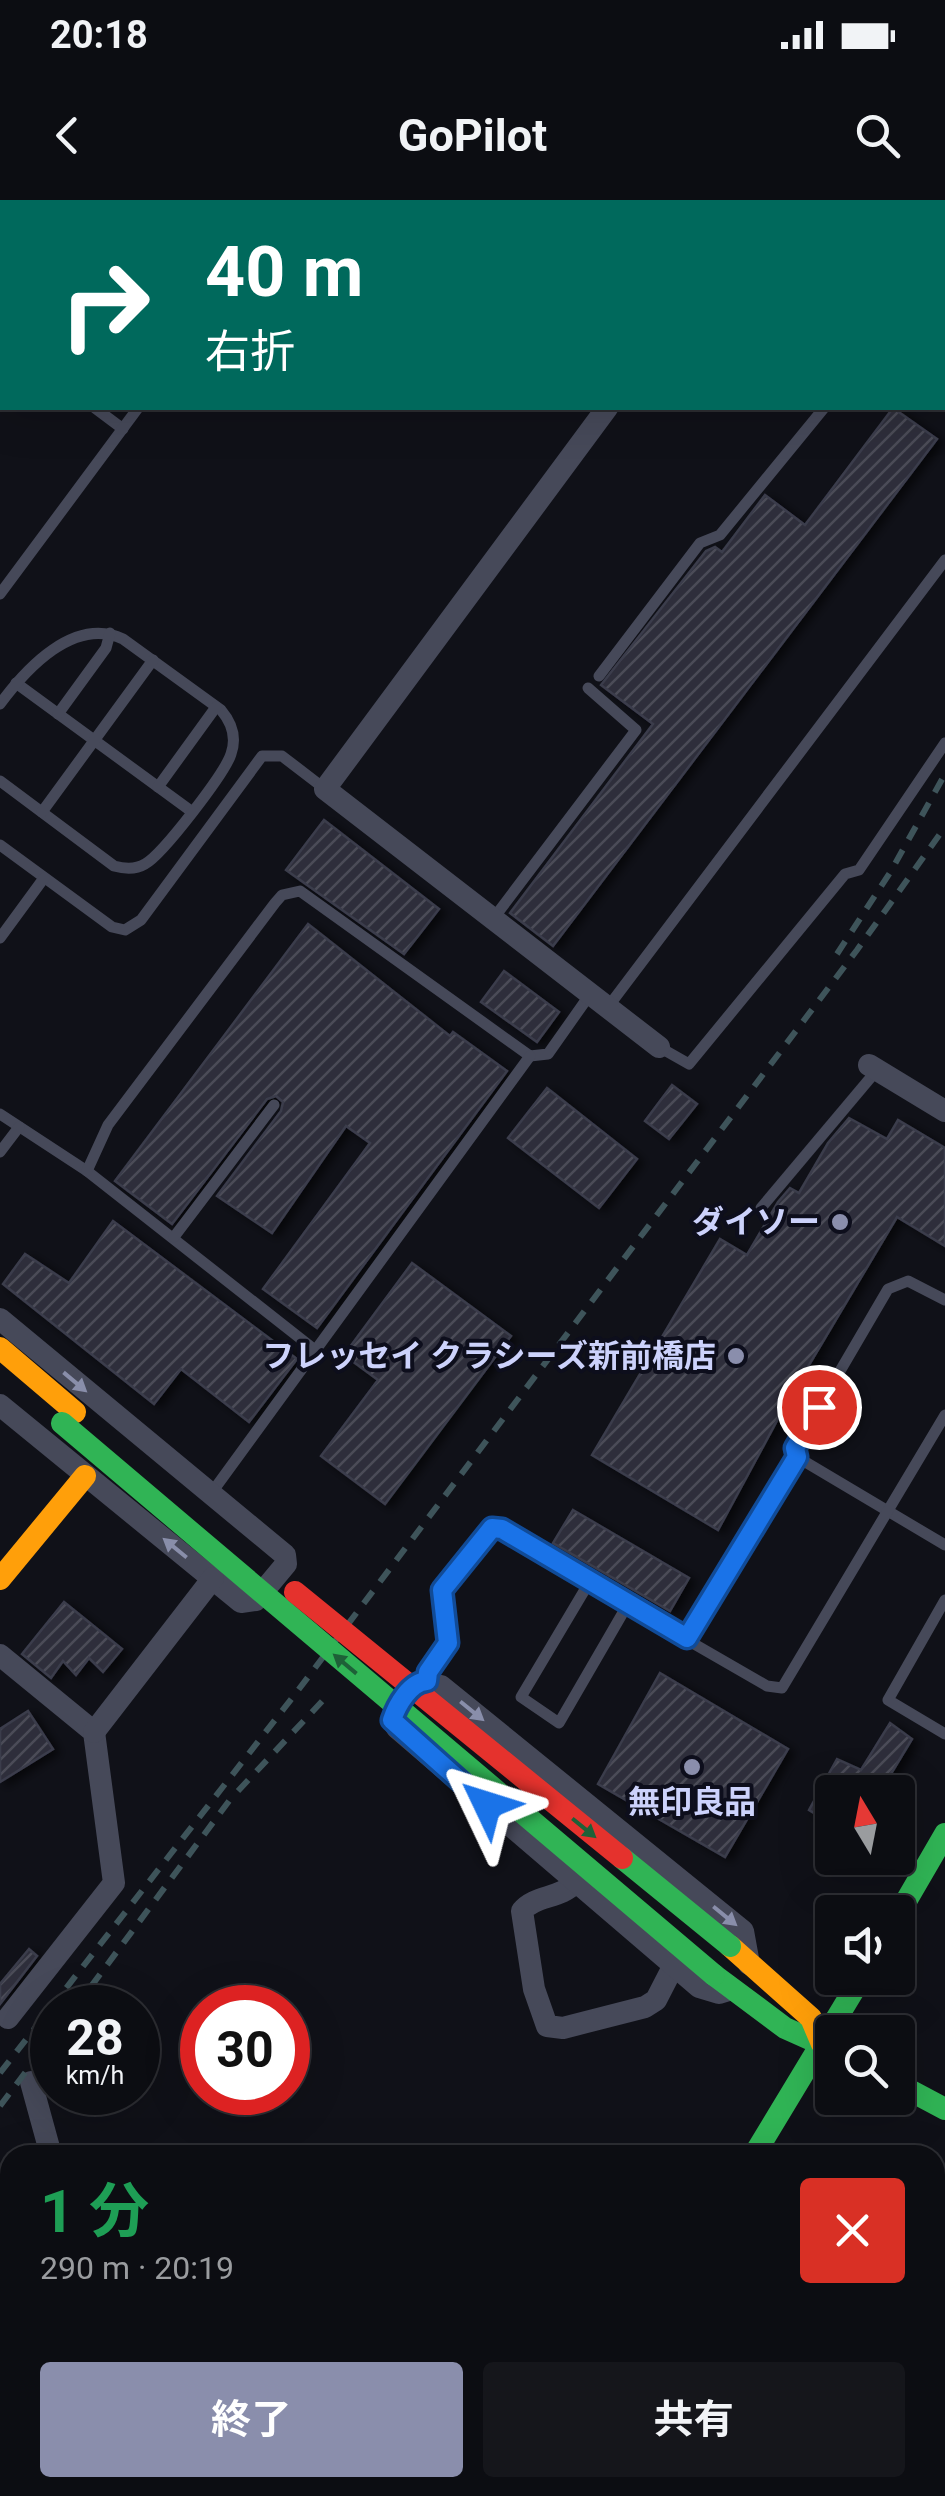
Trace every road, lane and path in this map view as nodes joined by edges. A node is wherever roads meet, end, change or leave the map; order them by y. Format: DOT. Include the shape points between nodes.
graph roads {
  1 [pos="97,410"];
  2 [pos="137,410"];
  3 [pos="607,410"];
  4 [pos="822,410"];
  5 [pos="123,429"];
  6 [pos="945,560"];
  7 [pos="0,564"];
  8 [pos="14,575"];
  9 [pos="0,594"];
  10 [pos="110,633"];
  11 [pos="153,660"];
  12 [pos="599,676"];
  13 [pos="16,683"];
  14 [pos="588,688"];
  15 [pos="0,704"];
  16 [pos="216,707"];
  17 [pos="58,714"];
  18 [pos="94,740"];
  19 [pos="945,744"];
  20 [pos="0,781"];
  21 [pos="158,787"];
  22 [pos="325,789"];
  23 [pos="191,811"];
  24 [pos="42,812"];
  25 [pos="0,845"];
  26 [pos="44,878"];
  27 [pos="493,919"];
  28 [pos="0,938"];
  29 [pos="600,1000"];
  30 [pos="659,1046"];
  31 [pos="530,1056"];
  32 [pos="873,1068"];
  33 [pos="274,1104"];
  34 [pos="945,1111"];
  35 [pos="0,1114"];
  36 [pos="18,1127"];
  37 [pos="0,1152"];
  38 [pos="86,1171"];
  39 [pos="760,1208"];
  40 [pos="174,1237"];
  41 [pos="945,1300"];
  42 [pos="0,1319"];
  43 [pos="0,1348"];
  44 [pos="315,1350"];
  45 [pos="0,1374"];
  46 [pos="0,1405"];
  47 [pos="945,1415"];
  48 [pos="68,1418"];
  49 [pos="797,1457"];
  50 [pos="84,1476"];
  51 [pos="210,1495"];
  52 [pos="888,1511"];
  53 [pos="945,1545"];
  54 [pos="212,1578"];
  55 [pos="0,1580"];
  56 [pos="590,1581"];
  57 [pos="945,1600"];
  58 [pos="628,1604"];
  59 [pos="687,1638"];
  60 [pos="0,1655"];
  61 [pos="427,1681"];
  62 [pos="94,1732"];
  63 [pos="945,1734"];
  64 [pos="945,1834"];
  65 [pos="576,1882"];
  66 [pos="910,1895"];
  67 [pos="748,1964"];
  68 [pos="674,1965"];
  69 [pos="723,1982"];
  70 [pos="8,2018"];
  71 [pos="815,2025"];
  72 [pos="815,2041"];
  73 [pos="815,2065"];
  74 [pos="915,2093"];
  75 [pos="945,2109"];
  76 [pos="40,2115"];
  77 [pos="49,2145"];
  78 [pos="765,2145"];
  1 -- 5 [label="lane"];
  2 -- 5 [label="lane"];
  3 -- 22 [label="street"];
  4 -- 12 [label="lane" via="720,535 700,544"];
  5 -- 8 [label="lane"];
  6 -- 29 [label="lane"];
  7 -- 8 [label="lane"];
  8 -- 9 [label="lane"];
  10 -- 11 [label="lane"];
  10 -- 13 [label="lane" via="92,633 41,658"];
  10 -- 17 [label="lane"];
  11 -- 16 [label="lane"];
  11 -- 18 [label="lane"];
  13 -- 15 [label="lane"];
  13 -- 17 [label="lane"];
  14 -- 27 [label="lane" via="636,730"];
  16 -- 21 [label="lane"];
  16 -- 23 [label="lane" via="231,723 233,750"];
  17 -- 18 [label="lane"];
  18 -- 21 [label="lane"];
  18 -- 24 [label="lane"];
  19 -- 30 [label="lane" via="859,870 845,874 688,1064"];
  20 -- 24 [label="lane"];
  21 -- 23 [label="lane"];
  22 -- 26 [label="lane" via="282,756 262,756 140,920 125,930"];
  22 -- 27 [label="street"];
  23 -- 24 [label="lane" via="155,857 131,869 114,866"];
  25 -- 26 [label="lane"];
  26 -- 28 [label="lane"];
  27 -- 29 [label="street"];
  29 -- 30 [label="street"];
  29 -- 31 [label="lane" via="548,1054"];
  31 -- 38 [label="lane" via="300,891 292,892 275,903 108,1125"];
  31 -- 44 [label="lane"];
  32 -- 34 [label="street"];
  32 -- 39 [label="lane"];
  33 -- 40 [label="lane"];
  35 -- 36 [label="lane"];
  36 -- 37 [label="lane"];
  36 -- 38 [label="lane"];
  38 -- 40 [label="lane"];
  40 -- 44 [label="lane"];
  41 -- 49 [label="lane" via="908,1280 888,1289 795,1448"];
  42 -- 51 [label="street, one-way"];
  43 -- 48 [label="street"];
  44 -- 51 [label="lane"];
  45 -- 48 [label="street"];
  46 -- 50 [label="street"];
  47 -- 52 [label="lane"];
  48 -- 67 [label="street, one-way, bridge"];
  69 -- 48 [label="street, one-way, bridge"];
  49 -- 52 [label="lane"];
  49 -- 59 [label="lane"];
  54 -- 50 [label="street, one-way"];
  50 -- 55 [label="street"];
  51 -- 54 [label="street" via="287,1560 252,1604"];
  52 -- 53 [label="lane"];
  52 -- 59 [label="lane" via="782,1688 766,1686"];
  54 -- 62 [label="street"];
  56 -- 58 [label="lane"];
  56 -- 58 [label="lane" via="520,1697 559,1723"];
  56 -- 61 [label="lane" via="502,1529 488,1530 442,1590 449,1638"];
  57 -- 63 [label="lane" via="888,1700"];
  58 -- 59 [label="lane"];
  60 -- 62 [label="street"];
  61 -- 65 [label="street" via="394,1712 397,1728"];
  61 -- 67 [label="street, one-way" via="743,1931"];
  62 -- 70 [label="street" via="114,1883"];
  64 -- 66 [label="street"];
  65 -- 68 [label="street"];
  65 -- 68 [label="street" via="565,1894 530,1902 522,1911 547,2026 563,2028 645,2007 656,2000"];
  67 -- 71 [label="street"];
  68 -- 69 [label="street" via="707,1991"];
  69 -- 72 [label="street" via="784,2028"];
  73 -- 78 [label="street"];
  74 -- 75 [label="street"];
  76 -- 77 [label="street"];
}
